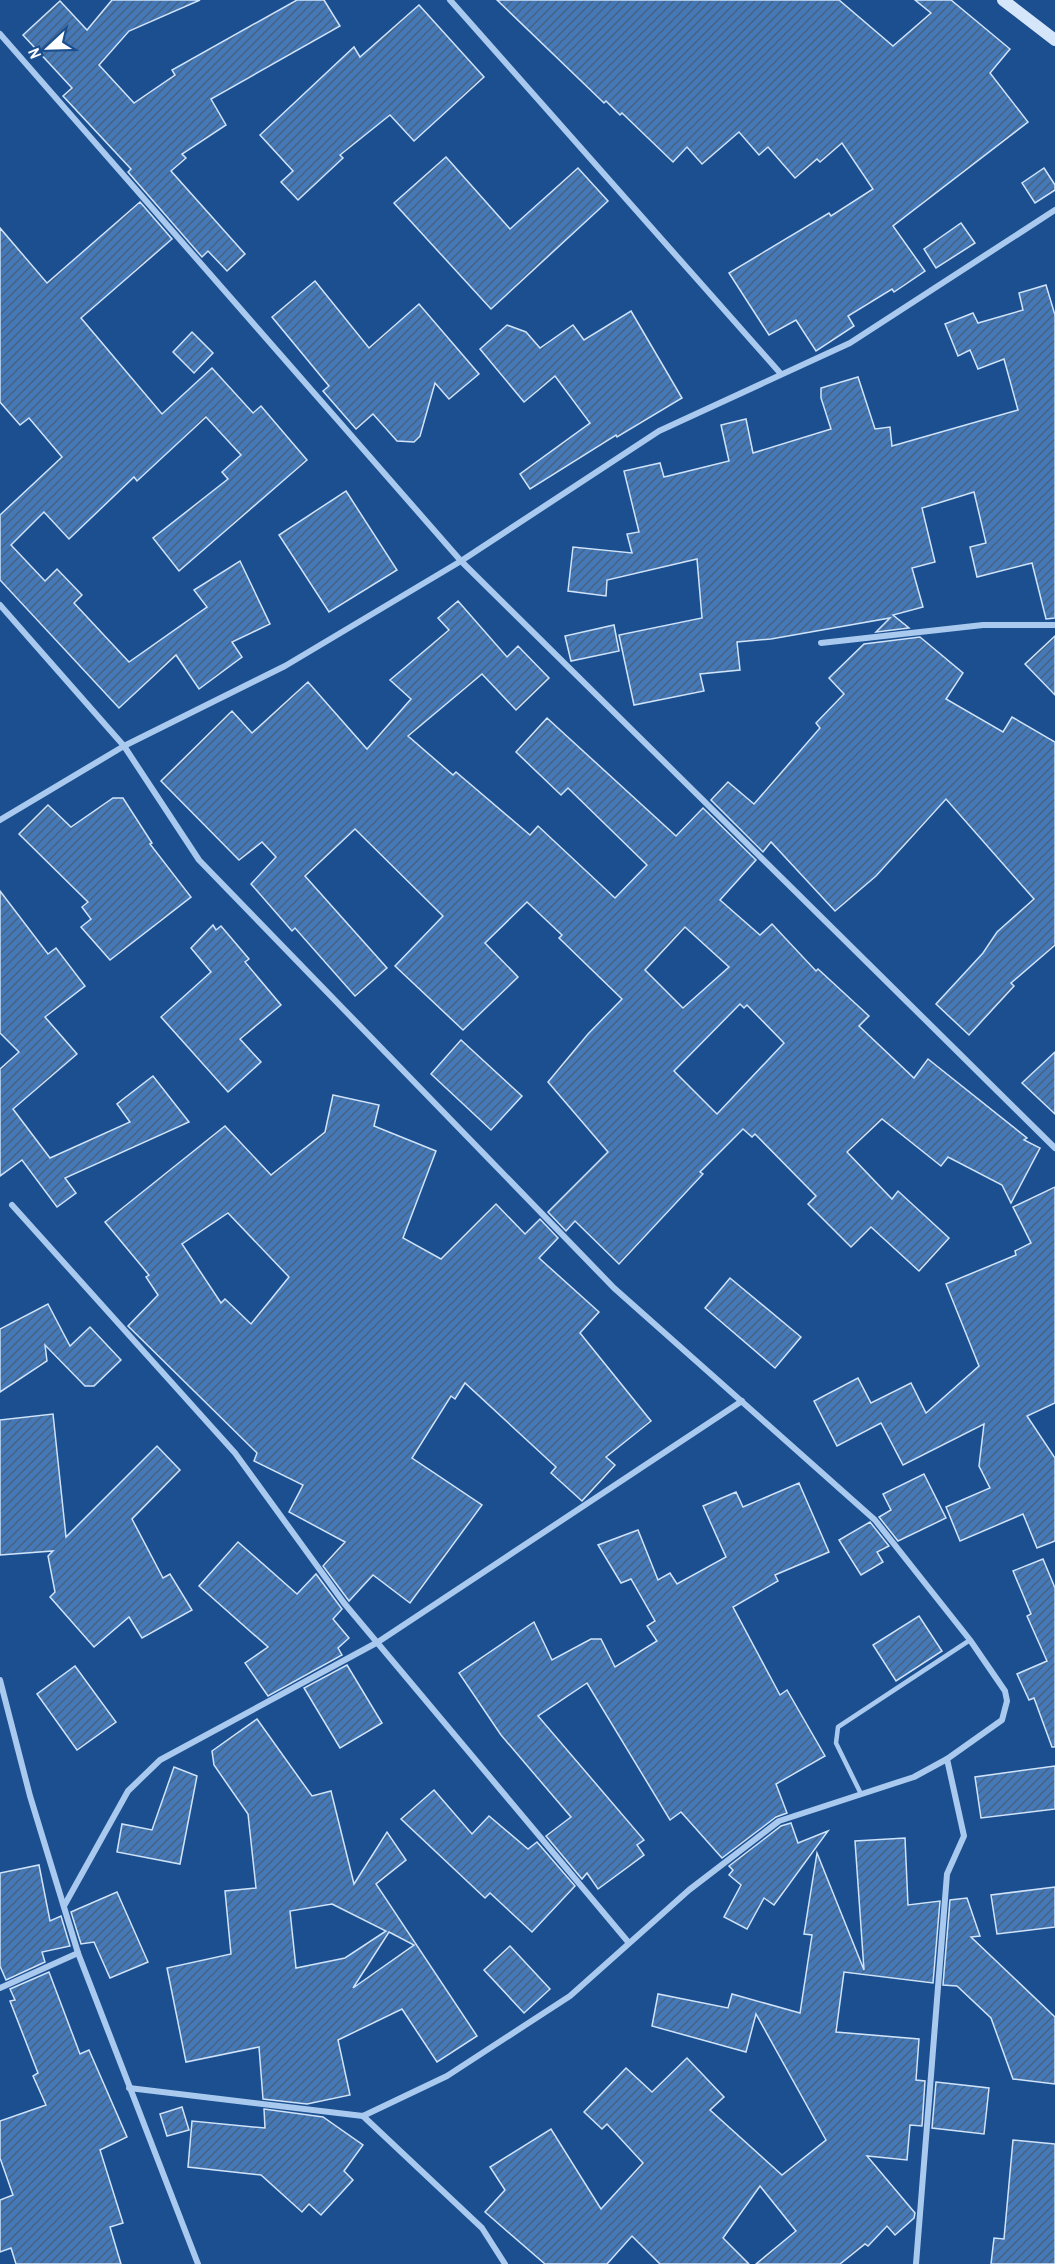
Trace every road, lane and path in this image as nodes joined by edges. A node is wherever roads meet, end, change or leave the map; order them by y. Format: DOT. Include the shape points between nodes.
graph roads {
  1 [pos="450,0"];
  2 [pos="1003,0"];
  3 [pos="0,34"];
  4 [pos="1055,40"];
  5 [pos="1055,210"];
  6 [pos="781,374"];
  7 [pos="461,561"];
  8 [pos="0,605"];
  9 [pos="1055,624"];
  10 [pos="821,643"];
  11 [pos="124,747"];
  12 [pos="0,820"];
  13 [pos="1055,1148"];
  14 [pos="12,1205"];
  15 [pos="742,1401"];
  16 [pos="970,1640"];
  17 [pos="378,1642"];
  18 [pos="0,1680"];
  19 [pos="947,1759"];
  20 [pos="861,1794"];
  21 [pos="64,1906"];
  22 [pos="629,1943"];
  23 [pos="78,1953"];
  24 [pos="0,1988"];
  25 [pos="129,2088"];
  26 [pos="363,2116"];
  27 [pos="198,2264"];
  28 [pos="505,2264"];
  29 [pos="916,2264"];
  1 -- 6 [label="street"];
  2 -- 4 [label="street"];
  3 -- 7 [label="street"];
  5 -- 6 [label="street" via="850,343"];
  6 -- 7 [label="street" via="659,431"];
  7 -- 11 [label="street" via="285,666"];
  7 -- 13 [label="street"];
  8 -- 11 [label="street"];
  9 -- 10 [label="street" via="984,625"];
  11 -- 12 [label="street"];
  11 -- 15 [label="street" via="199,860 614,1288"];
  14 -- 17 [label="street" via="235,1453 344,1603"];
  15 -- 16 [label="street" via="875,1520"];
  15 -- 17 [label="street"];
  16 -- 19 [label="street" via="1005,1690 1005,1711 1002,1720"];
  16 -- 20 [label="lane" via="838,1727 836,1743"];
  17 -- 21 [label="street" via="159,1760 128,1791"];
  17 -- 22 [label="street"];
  18 -- 21 [label="street"];
  19 -- 20 [label="street" via="914,1777"];
  19 -- 29 [label="street" via="964,1836 947,1874"];
  20 -- 22 [label="street" via="779,1821 689,1890"];
  21 -- 23 [label="street"];
  22 -- 26 [label="street" via="570,1996 447,2076"];
  23 -- 24 [label="street"];
  23 -- 25 [label="street"];
  25 -- 26 [label="street"];
  25 -- 27 [label="street"];
  26 -- 28 [label="street" via="482,2228"];
}
